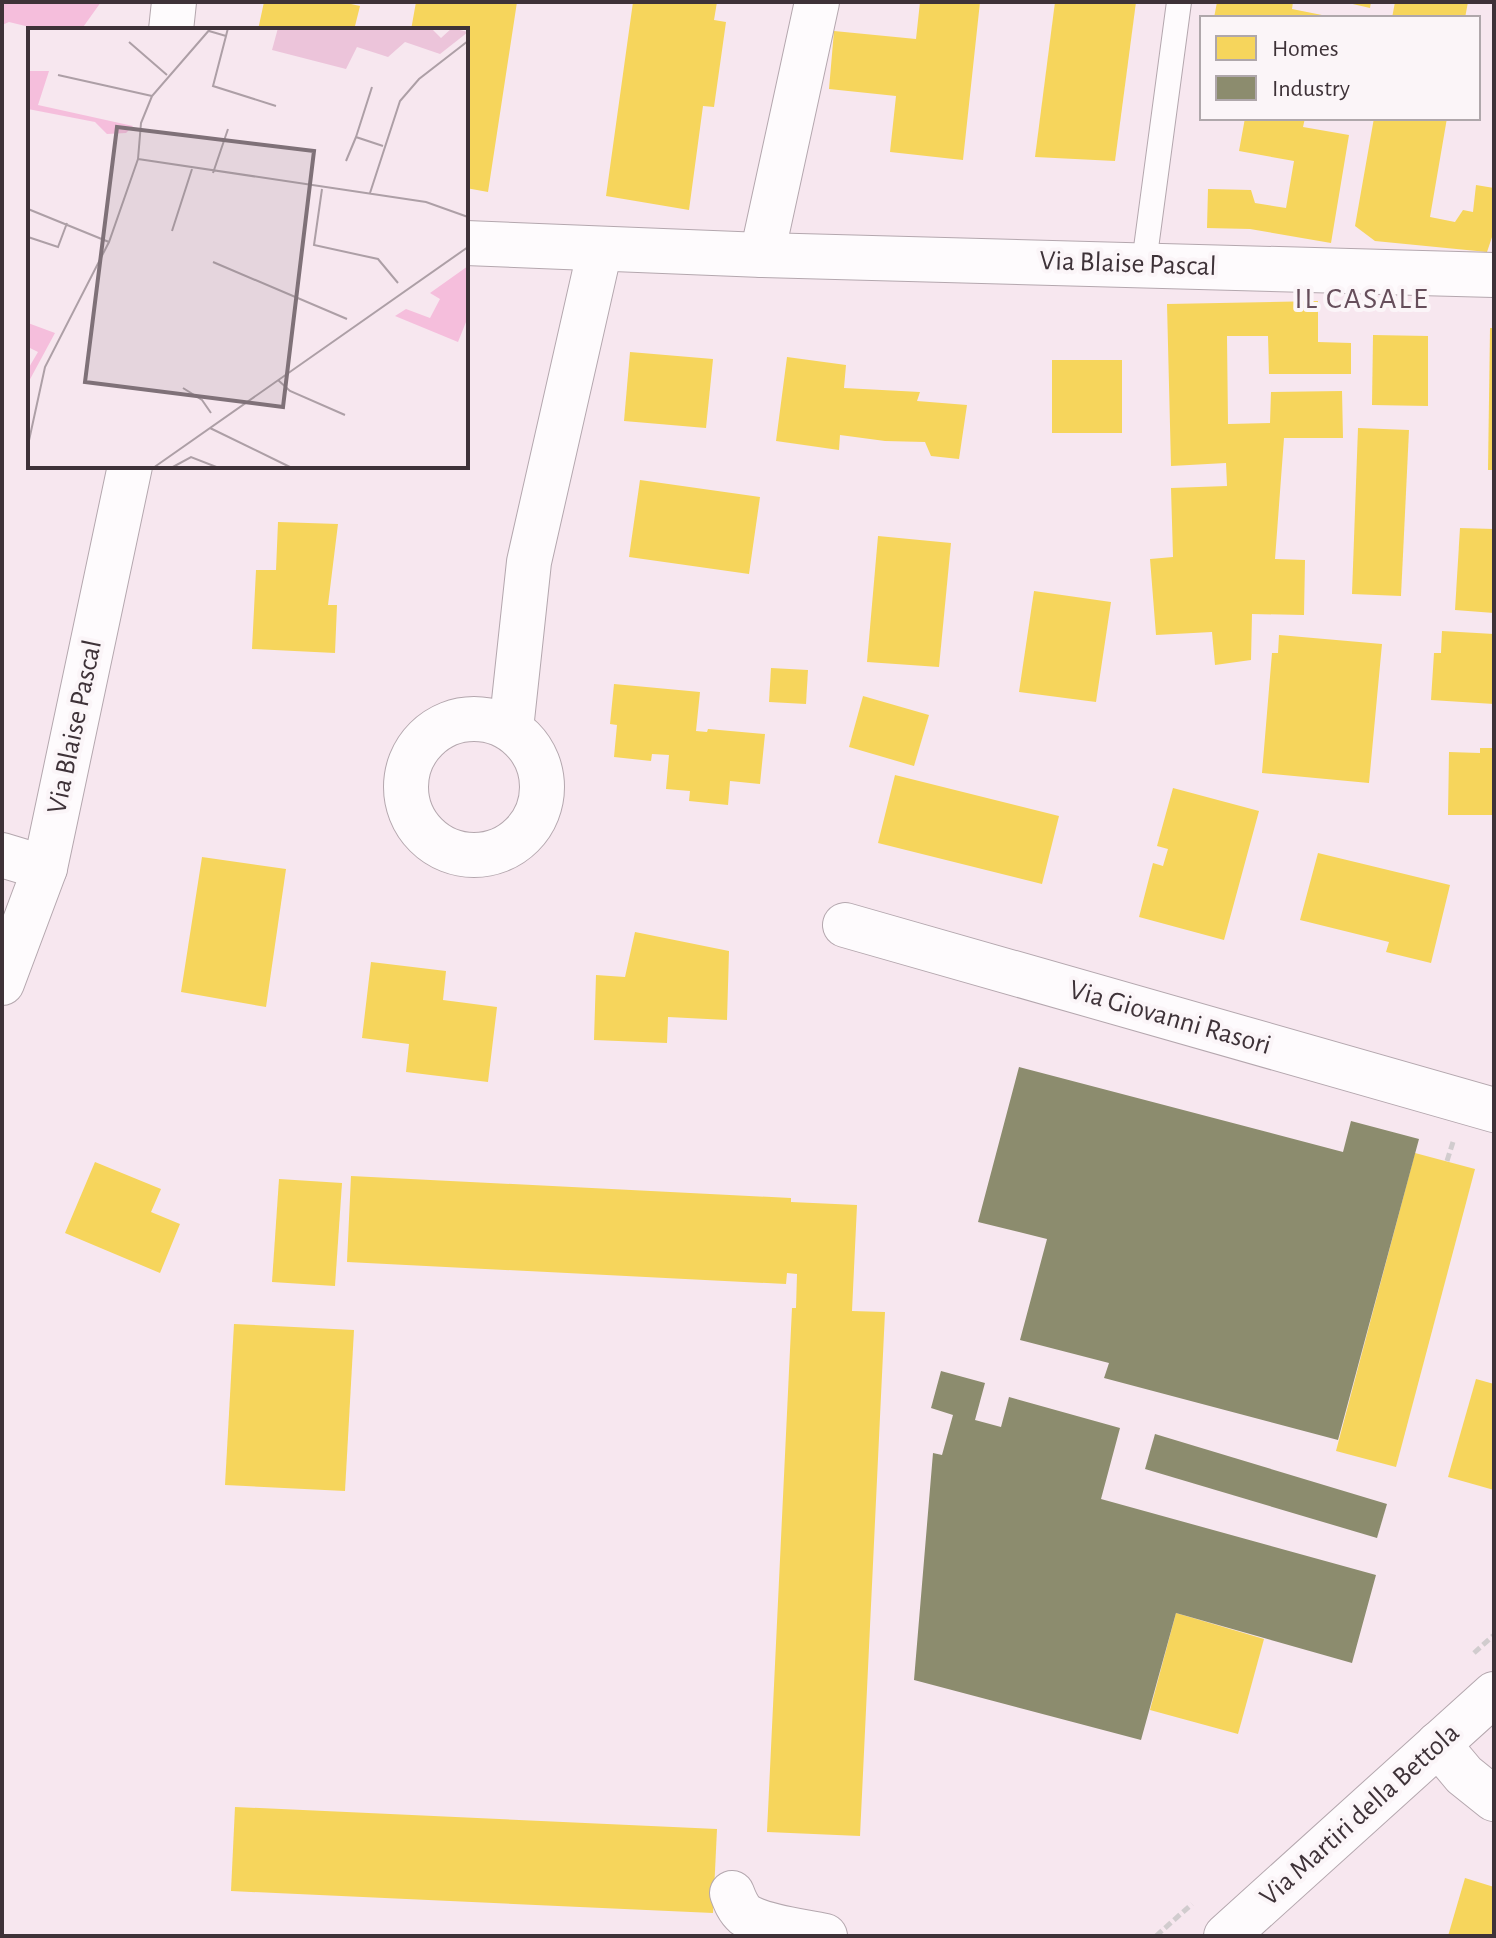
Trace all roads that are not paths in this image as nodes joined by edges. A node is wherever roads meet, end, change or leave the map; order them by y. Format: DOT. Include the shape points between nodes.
graph roads {
  1 [pos="174,2"];
  2 [pos="817,2"];
  3 [pos="1179,2"];
  4 [pos="171,28"];
  5 [pos="468,243"];
  6 [pos="600,249"];
  7 [pos="762,255"];
  8 [pos="1144,263"];
  9 [pos="1494,275"];
  10 [pos="130,468"];
  11 [pos="511,729"];
  12 [pos="2,855"];
  13 [pos="45,868"];
  14 [pos="845,925"];
  15 [pos="2,983"];
  16 [pos="1494,1110"];
  17 [pos="1494,1694"];
  18 [pos="1438,1744"];
  19 [pos="1494,1799"];
  20 [pos="732,1893"];
  21 [pos="825,1936"];
  22 [pos="1226,1936"];
  1 -- 4 [label="street"];
  2 -- 7 [label="street"];
  3 -- 8 [label="lane"];
  5 -- 6 [label="street, Via Blaise Pascal"];
  6 -- 7 [label="street, Via Blaise Pascal"];
  6 -- 11 [label="street" via="529,562"];
  7 -- 8 [label="street, Via Blaise Pascal"];
  8 -- 9 [label="street, Via Blaise Pascal"];
  10 -- 13 [label="street, Via Blaise Pascal"];
  12 -- 13 [label="street"];
  13 -- 15 [label="street, Via Blaise Pascal"];
  14 -- 16 [label="street, Via Giovanni Rasori"];
  17 -- 18 [label="street, Via Martiri della Bettola"];
  18 -- 19 [label="street"];
  18 -- 22 [label="street, Via Martiri della Bettola"];
  20 -- 21 [label="street" via="746,1915"];
}
